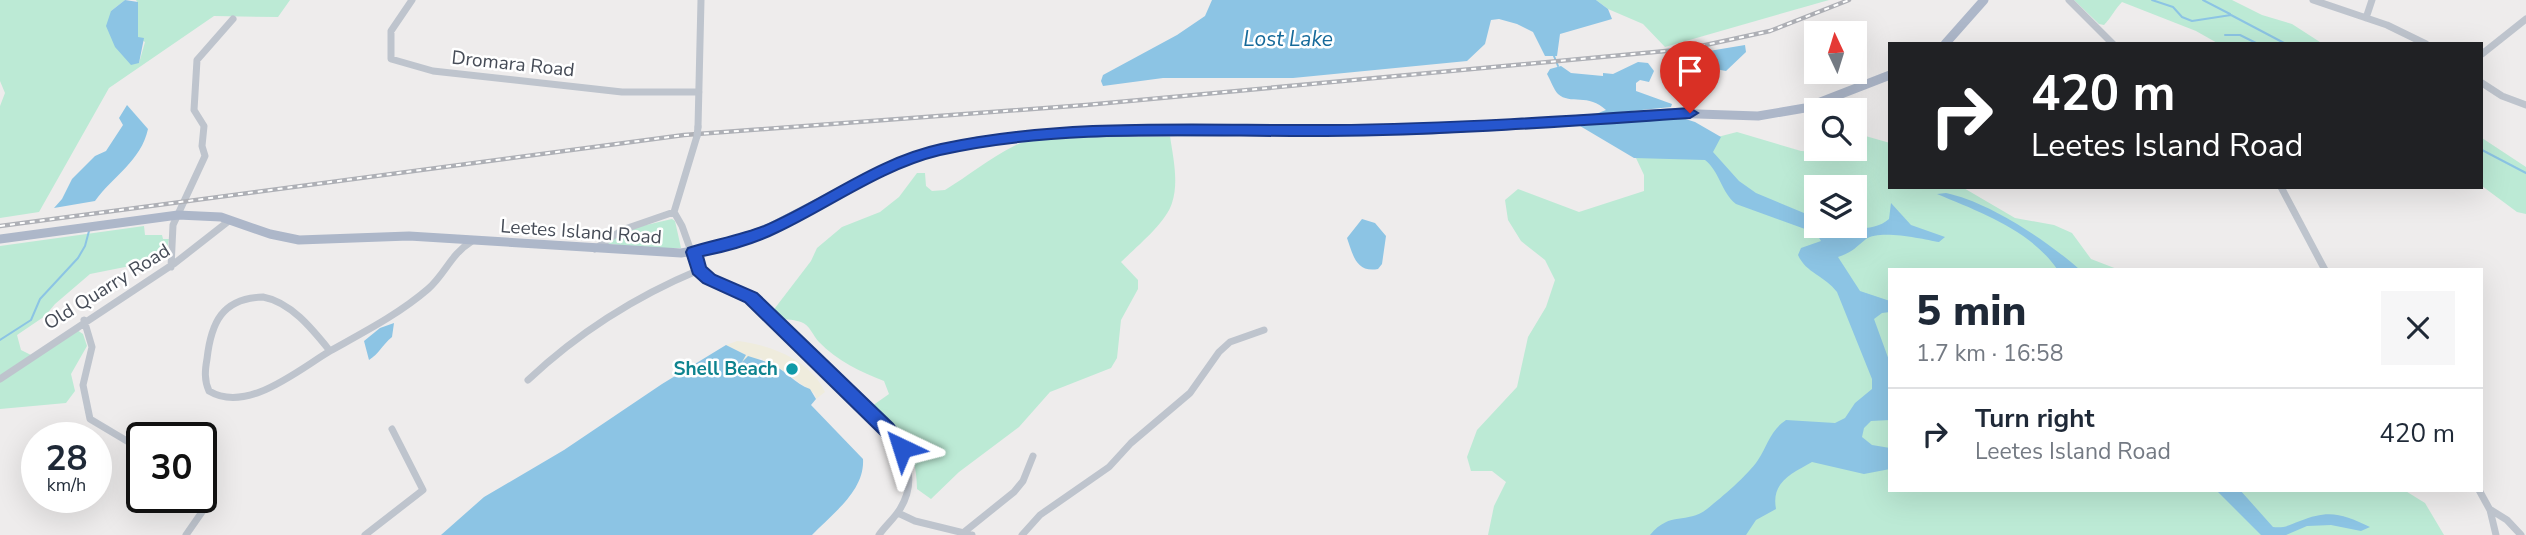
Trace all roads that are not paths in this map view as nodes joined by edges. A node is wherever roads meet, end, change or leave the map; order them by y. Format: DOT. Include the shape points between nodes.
graph roads {
  1 [pos="412,0"];
  2 [pos="701,0"];
  3 [pos="1984,0"];
  4 [pos="2069,0"];
  5 [pos="2313,0"];
  6 [pos="2372,0"];
  7 [pos="2366,18"];
  8 [pos="233,19"];
  9 [pos="2526,19"];
  10 [pos="1947,42"];
  11 [pos="2111,42"];
  12 [pos="2424,42"];
  13 [pos="2483,53"];
  14 [pos="1888,76"];
  15 [pos="2483,84"];
  16 [pos="699,92"];
  17 [pos="2526,105"];
  18 [pos="2282,189"];
  19 [pos="674,212"];
  20 [pos="178,215"];
  21 [pos="229,220"];
  22 [pos="0,239"];
  23 [pos="453,239"];
  24 [pos="472,241"];
  25 [pos="595,249"];
  26 [pos="456,251"];
  27 [pos="694,252"];
  28 [pos="171,267"];
  29 [pos="2324,268"];
  30 [pos="699,270"];
  31 [pos="84,320"];
  32 [pos="1264,330"];
  33 [pos="331,352"];
  34 [pos="0,379"];
  35 [pos="528,380"];
  36 [pos="393,429"];
  37 [pos="126,440"];
  38 [pos="1033,456"];
  39 [pos="2480,492"];
  40 [pos="2490,510"];
  41 [pos="201,513"];
  42 [pos="898,513"];
  43 [pos="952,533"];
  44 [pos="968,534"];
  45 [pos="186,535"];
  46 [pos="365,535"];
  47 [pos="879,535"];
  48 [pos="1023,535"];
  49 [pos="2496,535"];
  50 [pos="2521,535"];
  1 -- 16 [label="street, Dromara Road" via="391,31 391,59 433,71 610,90"];
  2 -- 16 [label="street"];
  3 -- 10 [label="main road"];
  4 -- 11 [label="street"];
  5 -- 7 [label="street"];
  6 -- 7 [label="street"];
  7 -- 12 [label="street"];
  8 -- 20 [label="street" via="197,60 194,110 204,123 205,156"];
  9 -- 13 [label="street"];
  14 -- 27 [label="main road, Leetes Island Road" via="1805,107 1758,117 1668,113 1444,130 1090,132 1006,138 904,160 771,229"];
  15 -- 17 [label="street"];
  16 -- 19 [label="street, bridge" via="697,136"];
  18 -- 29 [label="street"];
  19 -- 25 [label="street" via="622,230"];
  19 -- 27 [label="street"];
  20 -- 21 [label="main road, Leetes Island Road"];
  20 -- 22 [label="main road, Leetes Island Road"];
  20 -- 28 [label="street" via="173,225"];
  21 -- 23 [label="main road, Leetes Island Road" via="299,240"];
  21 -- 28 [label="street, Old Quarry Road"];
  23 -- 24 [label="main road, Leetes Island Road"];
  23 -- 26 [label="street"];
  24 -- 25 [label="main road, Leetes Island Road"];
  24 -- 26 [label="street"];
  25 -- 27 [label="main road, Leetes Island Road"];
  26 -- 33 [label="street" via="422,296"];
  27 -- 30 [label="street"];
  28 -- 31 [label="street, Old Quarry Road"];
  30 -- 35 [label="street" via="599,320"];
  30 -- 42 [label="street" via="751,298 887,429 908,461 911,482"];
  31 -- 34 [label="street, Old Quarry Road"];
  31 -- 37 [label="street" via="94,350 83,388 90,419"];
  32 -- 48 [label="street" via="1230,342 1190,393 1109,467 1040,515"];
  33 -- 33 [label="street" via="249,396 219,397 205,382 214,324 232,306 250,298 279,302"];
  36 -- 46 [label="street" via="423,490"];
  38 -- 44 [label="street" via="1019,486"];
  39 -- 40 [label="street"];
  40 -- 49 [label="street"];
  40 -- 50 [label="street"];
  41 -- 45 [label="street"];
  42 -- 43 [label="street"];
  42 -- 47 [label="street"];
  43 -- 44 [label="street"];
}
